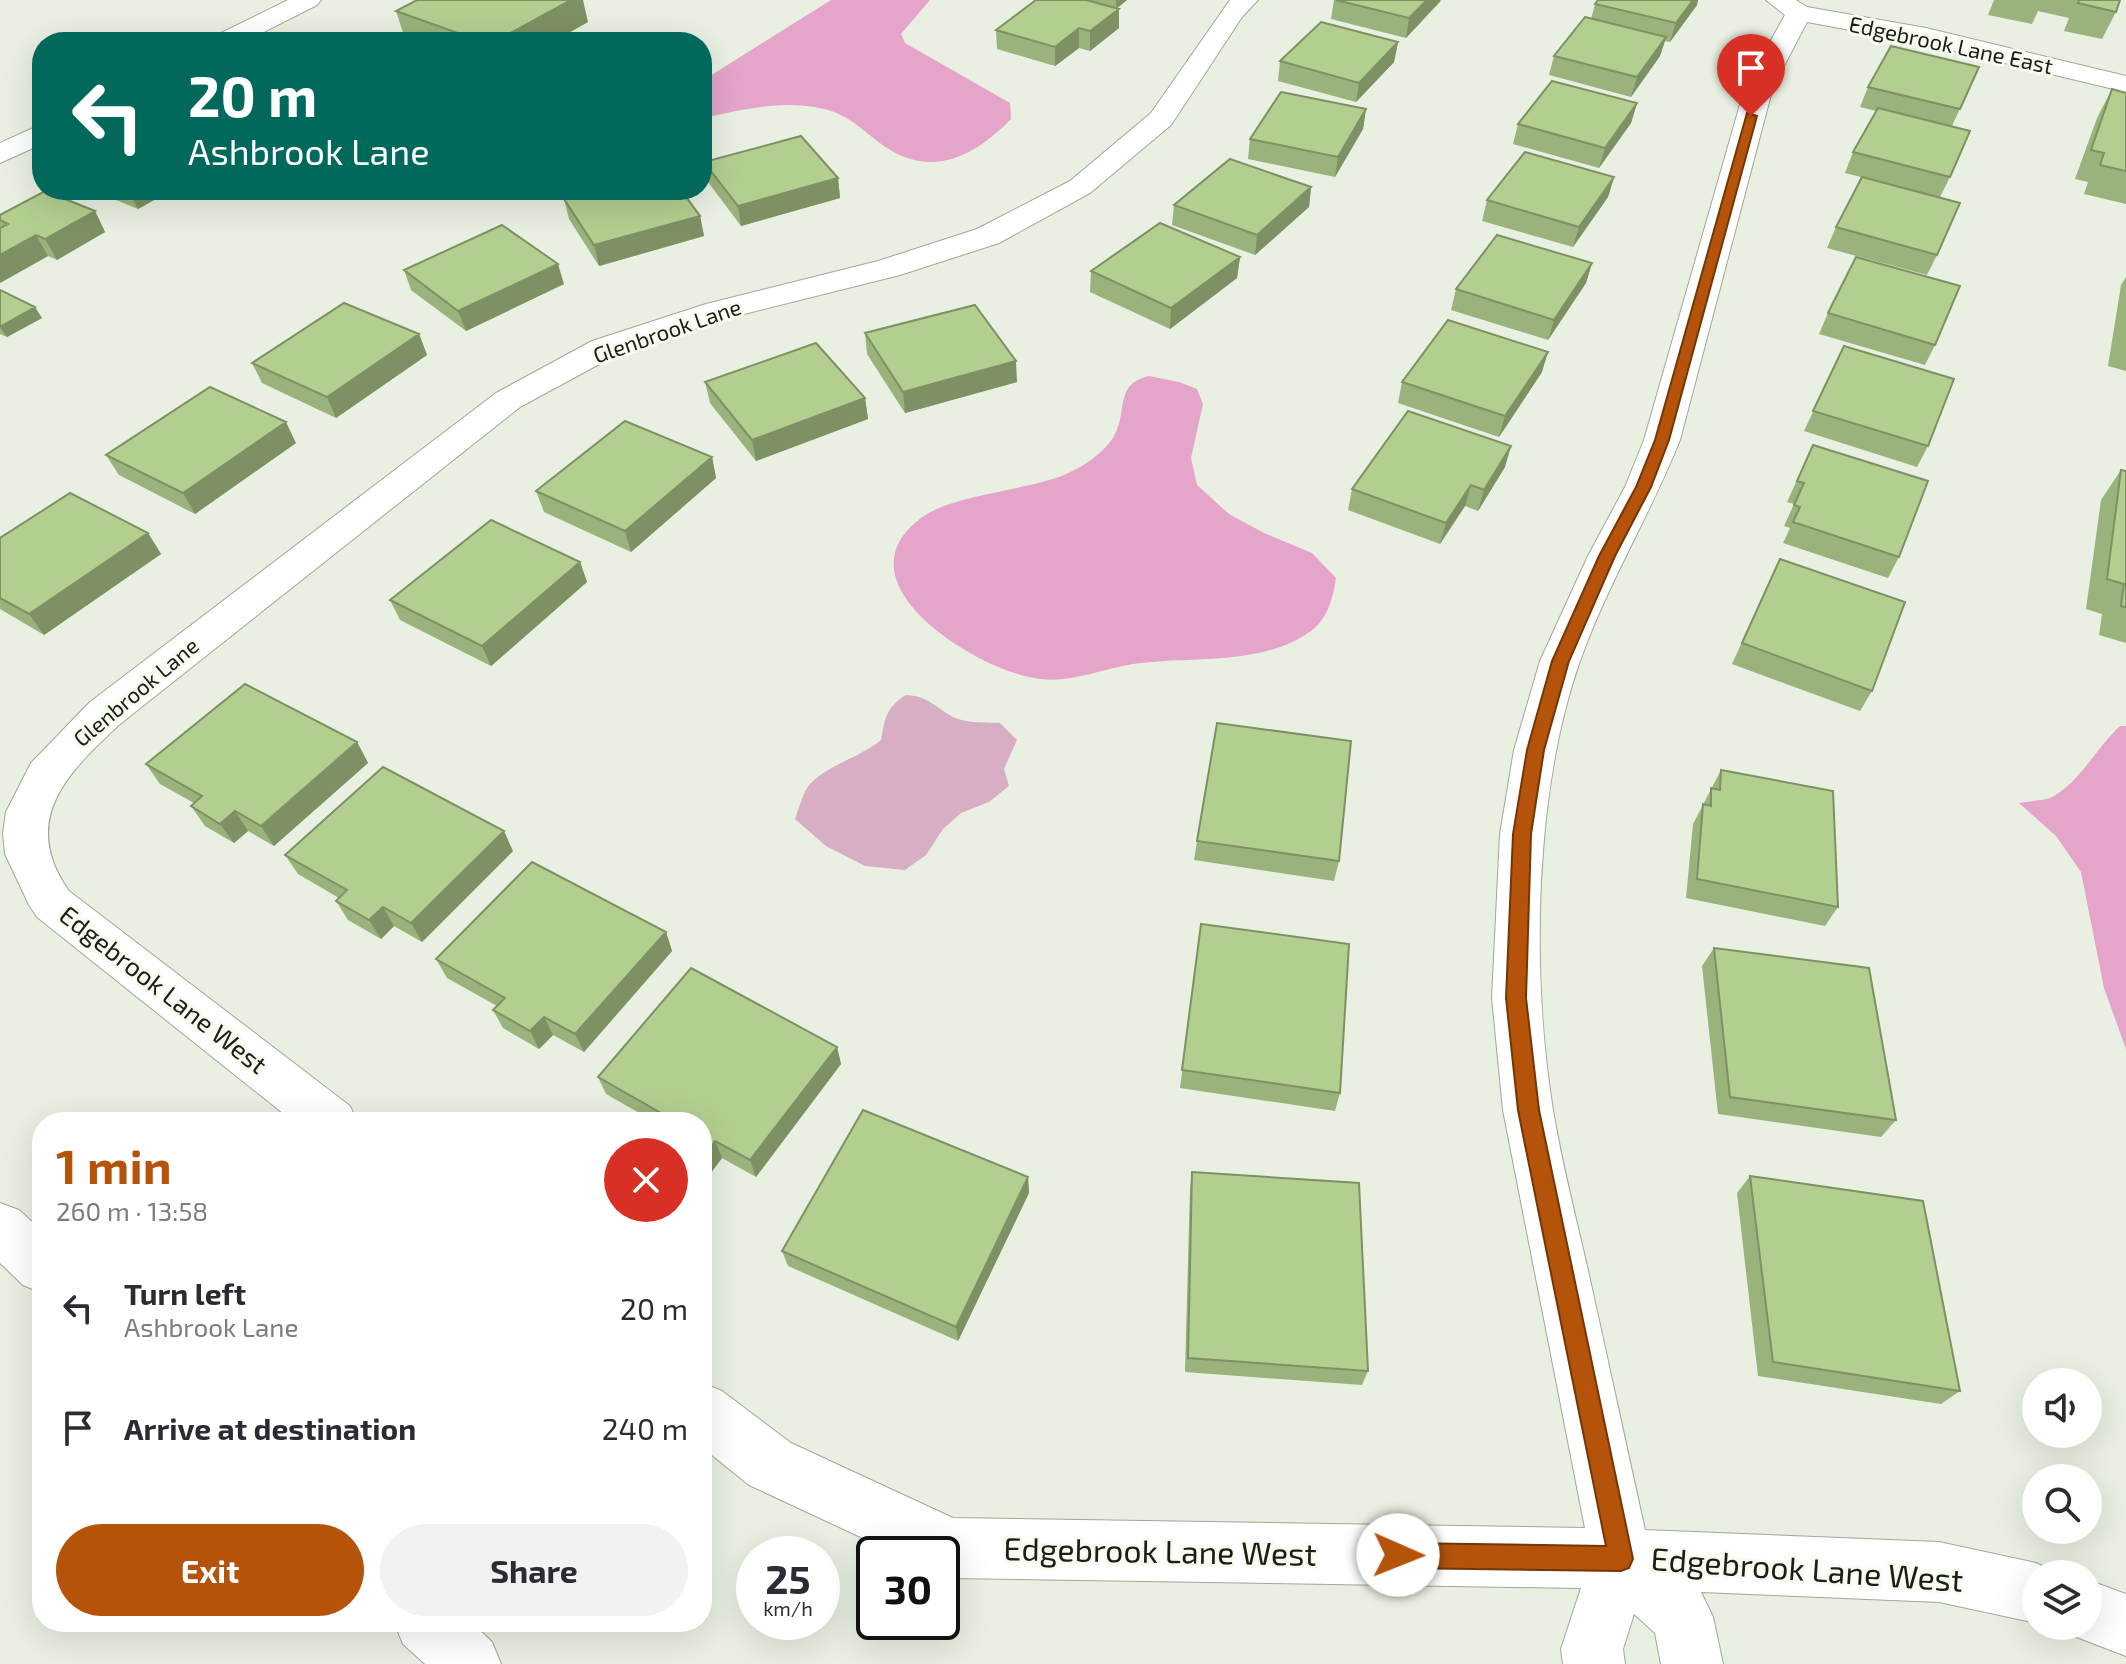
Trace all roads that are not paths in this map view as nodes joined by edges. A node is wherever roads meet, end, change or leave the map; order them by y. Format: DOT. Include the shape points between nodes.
graph roads {
  1 [pos="308,0"];
  2 [pos="1245,0"];
  3 [pos="1789,7"];
  4 [pos="244,32"];
  5 [pos="2126,84"];
  6 [pos="32,138"];
  7 [pos="0,154"];
  8 [pos="37,789"];
  9 [pos="319,1112"];
  10 [pos="0,1228"];
  11 [pos="32,1258"];
  12 [pos="712,1419"];
  13 [pos="1621,1559"];
  14 [pos="2022,1590"];
  15 [pos="2102,1616"];
  16 [pos="2126,1625"];
  17 [pos="436,1632"];
  18 [pos="470,1664"];
  19 [pos="1594,1664"];
  20 [pos="1692,1664"];
  1 -- 4 [label="street"];
  2 -- 8 [label="street, Glenbrook Lane" via="1161,119 1080,187 988,236 604,348 508,400 105,713 78,737"];
  3 -- 5 [label="street, Edgebrook Lane East"];
  3 -- 13 [label="street" via="1759,87 1662,440 1560,661 1535,750 1522,834 1516,998 1528,1110"];
  6 -- 7 [label="street"];
  8 -- 9 [label="street, Edgebrook Lane West" via="27,820 26,852 53,904"];
  10 -- 11 [label="street"];
  12 -- 13 [label="street, Edgebrook Lane West" via="770,1464 951,1548"];
  13 -- 14 [label="street, Edgebrook Lane West" via="1939,1572"];
  13 -- 19 [label="street" via="1592,1649"];
  13 -- 20 [label="street" via="1682,1617"];
  15 -- 16 [label="street"];
  17 -- 18 [label="street"];
}
